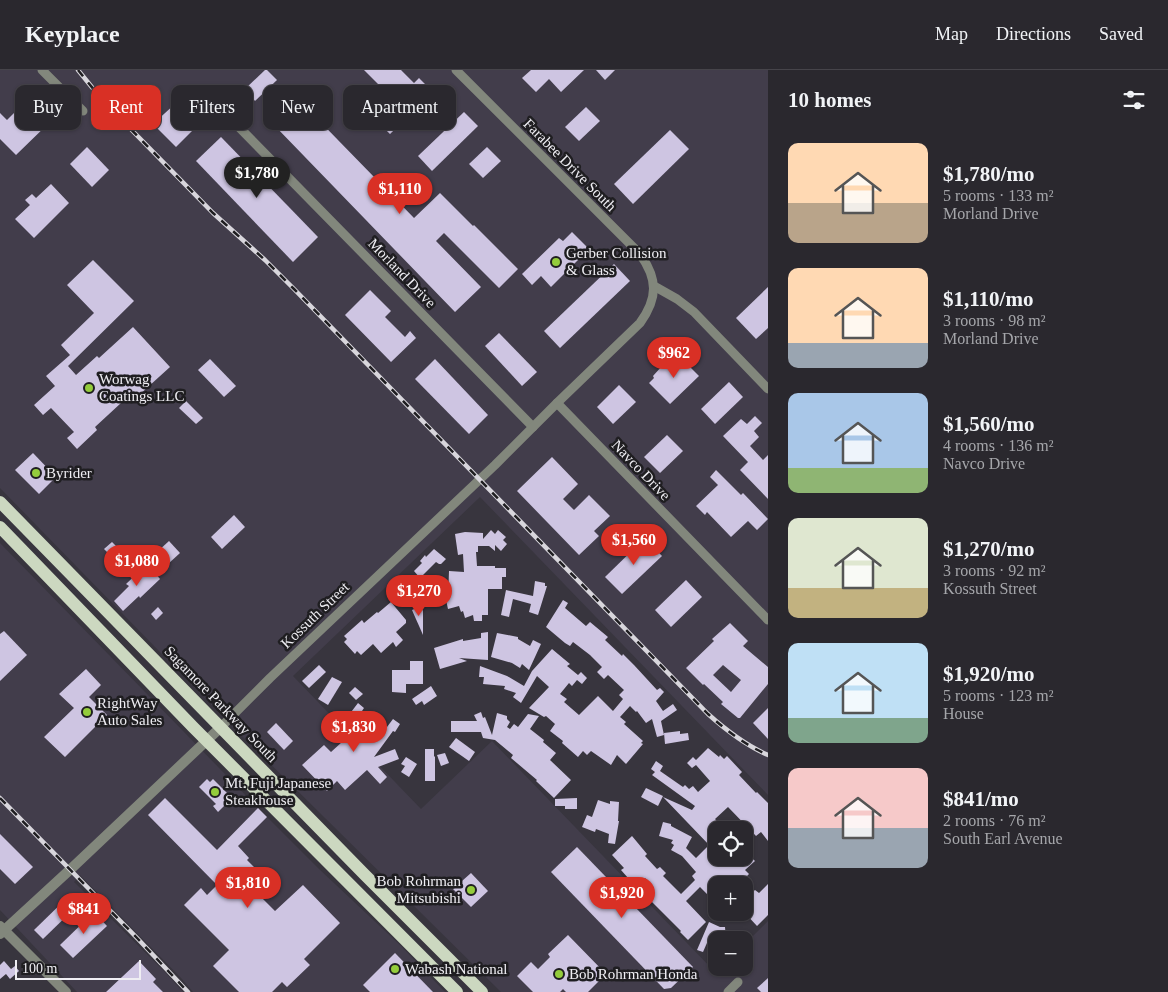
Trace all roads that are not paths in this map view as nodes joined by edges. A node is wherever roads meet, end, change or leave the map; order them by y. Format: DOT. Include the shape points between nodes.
graph roads {
  1 [pos="42,70"];
  2 [pos="456,70"];
  3 [pos="82,111"];
  4 [pos="242,130"];
  5 [pos="654,286"];
  6 [pos="768,389"];
  7 [pos="557,403"];
  8 [pos="533,427"];
  9 [pos="0,502"];
  10 [pos="0,527"];
  11 [pos="768,620"];
  12 [pos="221,728"];
  13 [pos="207,741"];
  14 [pos="1,930"];
  15 [pos="738,982"];
  16 [pos="66,992"];
  17 [pos="457,992"];
  18 [pos="482,992"];
  19 [pos="728,992"];
  1 -- 3 [label="street"];
  2 -- 5 [label="street, Farabee Drive South" via="640,254 652,274"];
  4 -- 8 [label="street, Morland Drive"];
  5 -- 6 [label="street" via="694,312"];
  5 -- 7 [label="street, Kossuth Street" via="647,313 640,323"];
  7 -- 8 [label="street, Kossuth Street"];
  7 -- 11 [label="street, Navco Drive"];
  8 -- 12 [label="street, Kossuth Street"];
  9 -- 12 [label="main road, Sagamore Parkway South"];
  10 -- 13 [label="main road"];
  12 -- 13 [label="street, Kossuth Street"];
  12 -- 18 [label="main road, Sagamore Parkway South"];
  13 -- 14 [label="street, Kossuth Street"];
  13 -- 17 [label="main road"];
  14 -- 16 [label="street"];
  15 -- 19 [label="street"];
}
